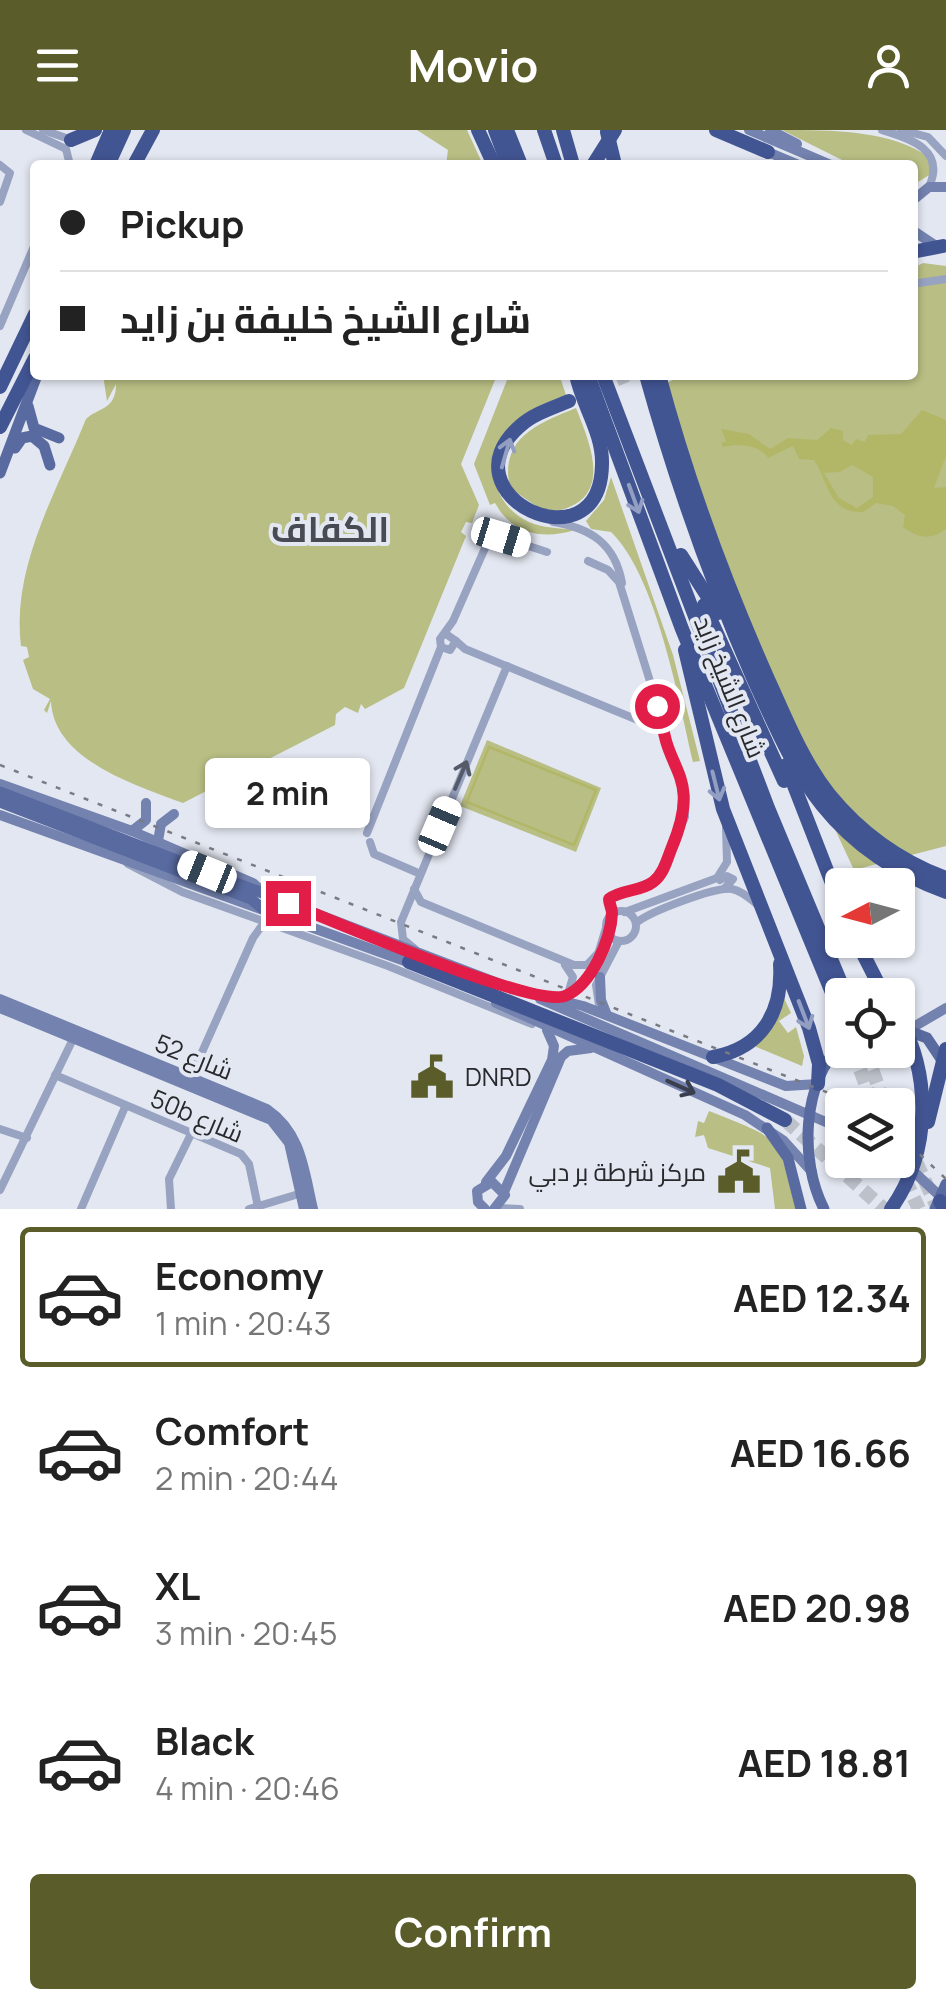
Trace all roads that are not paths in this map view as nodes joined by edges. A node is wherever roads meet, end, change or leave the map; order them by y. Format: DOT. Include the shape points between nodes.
graph roads {
  1 [pos="26,130"];
  2 [pos="43,130"];
  3 [pos="94,130"];
  4 [pos="118,130"];
  5 [pos="141,130"];
  6 [pos="153,130"];
  7 [pos="508,130"];
  8 [pos="563,130"];
  9 [pos="594,130"];
  10 [pos="716,130"];
  11 [pos="749,130"];
  12 [pos="770,130"];
  13 [pos="882,130"];
  14 [pos="901,130"];
  15 [pos="482,132"];
  16 [pos="546,133"];
  17 [pos="610,134"];
  18 [pos="76,135"];
  19 [pos="944,137"];
  20 [pos="928,138"];
  21 [pos="768,152"];
  22 [pos="946,156"];
  23 [pos="69,160"];
  24 [pos="99,160"];
  25 [pos="109,160"];
  26 [pos="132,160"];
  27 [pos="134,160"];
  28 [pos="492,160"];
  29 [pos="504,160"];
  30 [pos="519,160"];
  31 [pos="554,160"];
  32 [pos="572,160"];
  33 [pos="596,160"];
  34 [pos="601,160"];
  35 [pos="614,160"];
  36 [pos="787,160"];
  37 [pos="818,160"];
  38 [pos="828,160"];
  39 [pos="0,165"];
  40 [pos="946,186"];
  41 [pos="921,189"];
  42 [pos="0,202"];
  43 [pos="918,236"];
  44 [pos="944,245"];
  45 [pos="918,251"];
  46 [pos="30,256"];
  47 [pos="946,278"];
  48 [pos="918,283"];
  49 [pos="30,324"];
  50 [pos="0,326"];
  51 [pos="16,352"];
  52 [pos="0,368"];
  53 [pos="30,368"];
  54 [pos="35,380"];
  55 [pos="578,380"];
  56 [pos="590,380"];
  57 [pos="605,380"];
  58 [pos="614,380"];
  59 [pos="648,380"];
  60 [pos="662,380"];
  61 [pos="0,387"];
  62 [pos="29,401"];
  63 [pos="569,401"];
  64 [pos="0,427"];
  65 [pos="32,436"];
  66 [pos="6,458"];
  67 [pos="50,465"];
  68 [pos="0,473"];
  69 [pos="531,514"];
  70 [pos="547,552"];
  71 [pos="681,555"];
  72 [pos="588,561"];
  73 [pos="690,579"];
  74 [pos="623,592"];
  75 [pos="682,629"];
  76 [pos="449,643"];
  77 [pos="507,666"];
  78 [pos="649,714"];
  79 [pos="658,725"];
  80 [pos="0,784"];
  81 [pos="0,792"];
  82 [pos="0,802"];
  83 [pos="146,803"];
  84 [pos="174,814"];
  85 [pos="0,815"];
  86 [pos="726,819"];
  87 [pos="132,831"];
  88 [pos="158,841"];
  89 [pos="177,866"];
  90 [pos="825,868"];
  91 [pos="416,872"];
  92 [pos="946,878"];
  93 [pos="708,884"];
  94 [pos="825,884"];
  95 [pos="724,888"];
  96 [pos="414,889"];
  97 [pos="946,892"];
  98 [pos="266,894"];
  99 [pos="762,910"];
  100 [pos="257,912"];
  101 [pos="404,912"];
  102 [pos="625,912"];
  103 [pos="612,914"];
  104 [pos="272,922"];
  105 [pos="636,923"];
  106 [pos="606,928"];
  107 [pos="253,938"];
  108 [pos="619,941"];
  109 [pos="779,948"];
  110 [pos="602,950"];
  111 [pos="416,959"];
  112 [pos="600,977"];
  113 [pos="826,978"];
  114 [pos="842,978"];
  115 [pos="842,978"];
  116 [pos="519,990"];
  117 [pos="564,996"];
  118 [pos="0,1000"];
  119 [pos="0,1008"];
  120 [pos="946,1008"];
  121 [pos="604,1014"];
  122 [pos="915,1019"];
  123 [pos="547,1030"];
  124 [pos="915,1032"];
  125 [pos="73,1034"];
  126 [pos="580,1041"];
  127 [pos="594,1048"];
  128 [pos="946,1049"];
  129 [pos="712,1057"];
  130 [pos="915,1058"];
  131 [pos="827,1068"];
  132 [pos="946,1069"];
  133 [pos="55,1073"];
  134 [pos="193,1082"];
  135 [pos="818,1084"];
  136 [pos="125,1107"];
  137 [pos="785,1120"];
  138 [pos="825,1121"];
  139 [pos="767,1128"];
  140 [pos="0,1130"];
  141 [pos="190,1134"];
  142 [pos="26,1140"];
  143 [pos="915,1160"];
  144 [pos="915,1162"];
  145 [pos="812,1172"];
  146 [pos="915,1176"];
  147 [pos="908,1178"];
  148 [pos="486,1182"];
  149 [pos="946,1184"];
  150 [pos="0,1190"];
  151 [pos="816,1190"];
  152 [pos="504,1193"];
  153 [pos="305,1197"];
  154 [pos="476,1198"];
  155 [pos="941,1205"];
  156 [pos="258,1207"];
  157 [pos="496,1208"];
  158 [pos="81,1209"];
  159 [pos="171,1209"];
  160 [pos="314,1209"];
  161 [pos="469,1209"];
  162 [pos="485,1209"];
  163 [pos="521,1209"];
  164 [pos="801,1209"];
  165 [pos="814,1209"];
  166 [pos="824,1209"];
  167 [pos="891,1209"];
  1 -- 23 [label="street" via="66,149"];
  2 -- 18 [label="street"];
  3 -- 18 [label="highway"];
  4 -- 24 [label="highway"];
  4 -- 25 [label="highway"];
  5 -- 26 [label="highway"];
  6 -- 27 [label="highway"];
  7 -- 30 [label="highway"];
  8 -- 32 [label="highway"];
  9 -- 34 [label="highway"];
  10 -- 21 [label="highway"];
  11 -- 37 [label="main road"];
  12 -- 38 [label="main road"];
  13 -- 41 [label="street" via="932,152 937,167"];
  14 -- 20 [label="street"];
  15 -- 28 [label="highway"];
  15 -- 29 [label="highway"];
  16 -- 31 [label="highway"];
  17 -- 33 [label="highway"];
  17 -- 35 [label="highway"];
  19 -- 20 [label="street"];
  20 -- 22 [label="street"];
  21 -- 36 [label="main road"];
  39 -- 42 [label="street" via="10,173"];
  40 -- 41 [label="main road"];
  43 -- 44 [label="main road"];
  44 -- 45 [label="highway"];
  46 -- 50 [label="street"];
  47 -- 48 [label="street"];
  49 -- 51 [label="highway"];
  51 -- 52 [label="main road"];
  51 -- 61 [label="highway"];
  53 -- 64 [label="highway"];
  54 -- 62 [label="main road"];
  55 -- 69 [label="highway" via="602,452 598,488 568,515"];
  56 -- 75 [label="highway, شارع الشيخ زايد, one-way"];
  57 -- 114 [label="highway, شارع الشيخ زايد" via="742,741"];
  58 -- 71 [label="highway"];
  59 -- 97 [label="highway" via="706,561 802,778 864,846"];
  60 -- 92 [label="highway" via="718,560 806,758 868,834"];
  62 -- 65 [label="main road" via="34,428 57,442"];
  62 -- 66 [label="main road"];
  69 -- 63 [label="highway, one-way" via="504,488 504,449 520,425"];
  65 -- 66 [label="main road"];
  65 -- 67 [label="main road"];
  66 -- 68 [label="main road"];
  69 -- 74 [label="street" via="596,535 615,559"];
  70 -- 76 [label="street" via="489,539"];
  71 -- 73 [label="highway"];
  71 -- 90 [label="highway" via="732,640"];
  72 -- 74 [label="street" via="612,573"];
  73 -- 94 [label="highway" via="745,689"];
  73 -- 115 [label="highway"];
  74 -- 78 [label="street" via="652,696"];
  75 -- 86 [label="highway, one-way"];
  75 -- 113 [label="highway, شارع الشيخ زايد"];
  76 -- 77 [label="street"];
  76 -- 91 [label="street" via="368,837 374,854"];
  77 -- 78 [label="street" via="632,715"];
  96 -- 77 [label="street, one-way"];
  78 -- 79 [label="street"];
  78 -- 79 [label="street" via="662,718"];
  79 -- 103 [label="street" via="684,786 685,817 659,876 611,897"];
  80 -- 87 [label="main road"];
  81 -- 89 [label="main road"];
  82 -- 89 [label="main road"];
  83 -- 87 [label="main road" via="146,820"];
  84 -- 88 [label="main road" via="161,824"];
  85 -- 100 [label="main road"];
  86 -- 93 [label="street" via="727,862"];
  86 -- 99 [label="highway"];
  87 -- 88 [label="main road"];
  88 -- 98 [label="main road"];
  89 -- 98 [label="main road"];
  89 -- 100 [label="main road" via="251,899"];
  93 -- 95 [label="street" via="732,877"];
  93 -- 102 [label="street"];
  95 -- 99 [label="street"];
  95 -- 105 [label="street"];
  96 -- 101 [label="street"];
  96 -- 110 [label="street" via="421,902 574,965"];
  98 -- 111 [label="main road"];
  99 -- 109 [label="highway"];
  100 -- 104 [label="street"];
  100 -- 107 [label="street"];
  100 -- 111 [label="main road"];
  101 -- 111 [label="street" via="400,934"];
  101 -- 117 [label="street" via="422,907 565,965 573,977"];
  102 -- 103 [label="street"];
  102 -- 105 [label="street"];
  103 -- 106 [label="street"];
  104 -- 107 [label="street"];
  104 -- 123 [label="street"];
  105 -- 108 [label="street" via="634,935"];
  106 -- 108 [label="street"];
  106 -- 110 [label="street"];
  107 -- 134 [label="street"];
  108 -- 112 [label="street"];
  109 -- 129 [label="highway" via="781,991 769,1024 743,1047"];
  109 -- 135 [label="highway, one-way" via="813,1040"];
  110 -- 117 [label="street" via="592,974"];
  111 -- 116 [label="main road"];
  111 -- 126 [label="main road"];
  111 -- 137 [label="highway" via="718,1085"];
  112 -- 121 [label="main road"];
  116 -- 117 [label="main road"];
  116 -- 138 [label="main road"];
  117 -- 121 [label="main road"];
  118 -- 125 [label="main road, شارع 52"];
  119 -- 125 [label="main road, شارع 52"];
  120 -- 122 [label="main road"];
  121 -- 129 [label="main road"];
  123 -- 126 [label="main road"];
  123 -- 148 [label="main road" via="552,1060 512,1146"];
  124 -- 132 [label="main road" via="932,1042"];
  125 -- 133 [label="street"];
  125 -- 134 [label="main road, شارع 52"];
  126 -- 127 [label="main road"];
  127 -- 139 [label="main road, one-way"];
  127 -- 152 [label="main road" via="561,1057"];
  128 -- 144 [label="highway"];
  129 -- 135 [label="main road" via="786,1086"];
  130 -- 143 [label="highway" via="922,1120"];
  131 -- 135 [label="main road"];
  133 -- 136 [label="street, 50b شارع"];
  133 -- 142 [label="street"];
  134 -- 153 [label="main road, شارع 52" via="281,1130"];
  135 -- 145 [label="main road" via="809,1128"];
  136 -- 141 [label="street, 50b شارع"];
  136 -- 158 [label="street"];
  139 -- 145 [label="main road"];
  139 -- 164 [label="main road" via="788,1158"];
  140 -- 142 [label="street"];
  141 -- 156 [label="street, 50b شارع" via="246,1158"];
  141 -- 159 [label="street" via="169,1179"];
  142 -- 150 [label="street"];
  145 -- 151 [label="main road"];
  146 -- 155 [label="main road"];
  147 -- 167 [label="highway"];
  148 -- 152 [label="main road"];
  148 -- 154 [label="main road"];
  149 -- 155 [label="main road"];
  151 -- 165 [label="main road"];
  151 -- 166 [label="main road"];
  152 -- 157 [label="main road"];
  152 -- 163 [label="street"];
  153 -- 156 [label="street"];
  153 -- 160 [label="main road, شارع 52"];
  154 -- 161 [label="main road"];
  154 -- 162 [label="main road"];
  157 -- 163 [label="street"];
}
